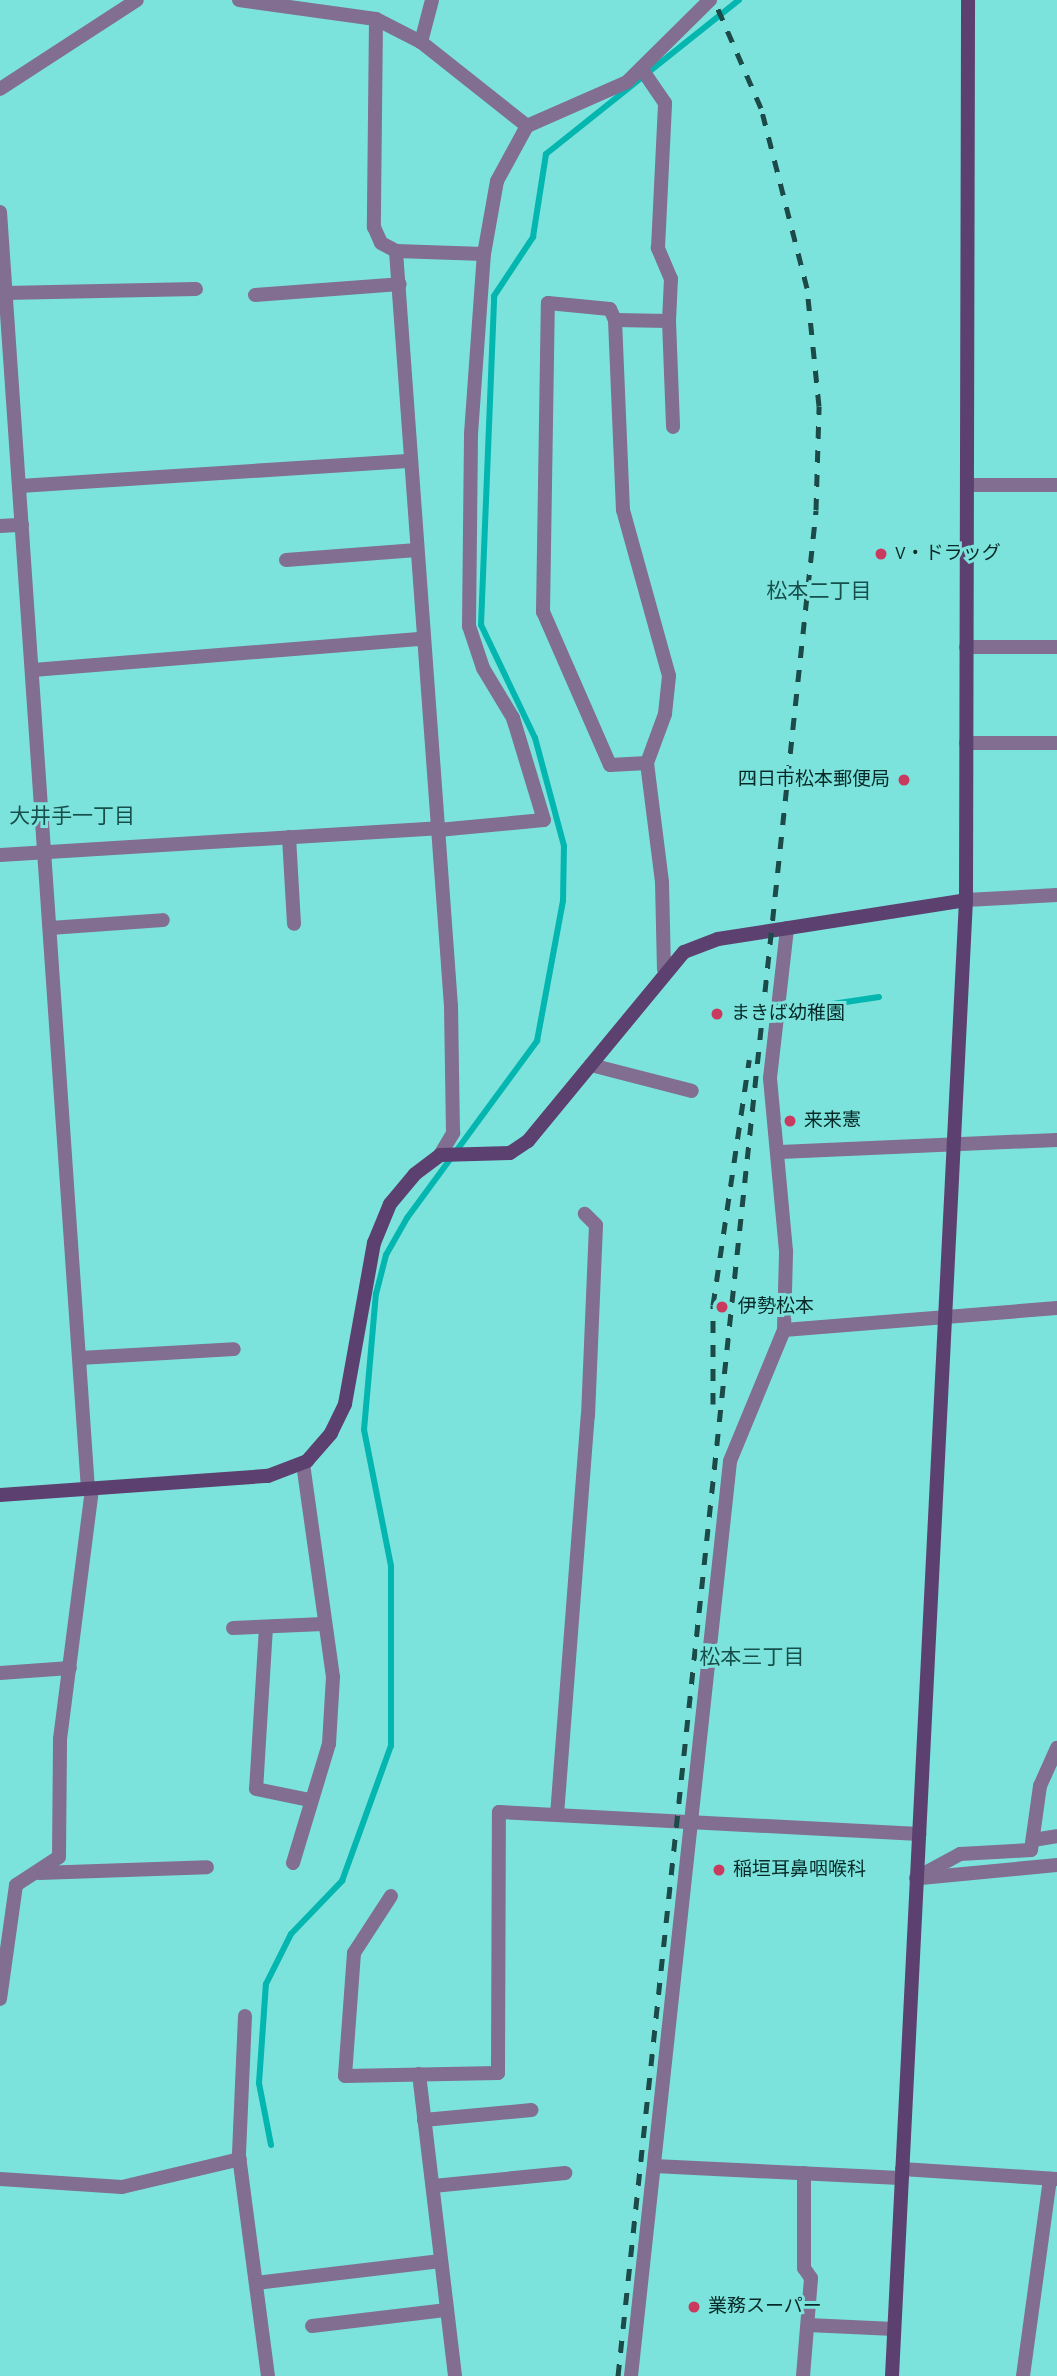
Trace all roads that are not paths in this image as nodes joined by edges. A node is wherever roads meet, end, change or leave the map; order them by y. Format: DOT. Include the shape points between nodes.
graph roads {
  1 [pos="137,0"];
  2 [pos="239,0"];
  3 [pos="432,0"];
  4 [pos="710,0"];
  5 [pos="968,0"];
  6 [pos="376,19"];
  7 [pos="421,42"];
  8 [pos="641,68"];
  9 [pos="0,89"];
  10 [pos="527,126"];
  11 [pos="0,212"];
  12 [pos="396,251"];
  13 [pos="484,254"];
  14 [pos="400,284"];
  15 [pos="196,289"];
  16 [pos="5,293"];
  17 [pos="255,295"];
  18 [pos="615,320"];
  19 [pos="669,321"];
  20 [pos="6,409"];
  21 [pos="673,427"];
  22 [pos="411,461"];
  23 [pos="967,485"];
  24 [pos="1057,485"];
  25 [pos="20,486"];
  26 [pos="22,525"];
  27 [pos="0,526"];
  28 [pos="416,550"];
  29 [pos="286,560"];
  30 [pos="422,639"];
  31 [pos="966,647"];
  32 [pos="1057,647"];
  33 [pos="33,670"];
  34 [pos="966,743"];
  35 [pos="1057,743"];
  36 [pos="647,763"];
  37 [pos="438,829"];
  38 [pos="289,837"];
  39 [pos="44,852"];
  40 [pos="0,855"];
  41 [pos="1057,895"];
  42 [pos="966,900"];
  43 [pos="163,920"];
  44 [pos="294,924"];
  45 [pos="50,928"];
  46 [pos="787,928"];
  47 [pos="664,969"];
  48 [pos="591,1065"];
  49 [pos="692,1091"];
  50 [pos="1057,1140"];
  51 [pos="955,1145"];
  52 [pos="780,1152"];
  53 [pos="443,1155"];
  54 [pos="584,1214"];
  55 [pos="1057,1308"];
  56 [pos="944,1320"];
  57 [pos="784,1330"];
  58 [pos="234,1349"];
  59 [pos="80,1358"];
  60 [pos="303,1463"];
  61 [pos="90,1489"];
  62 [pos="0,1495"];
  63 [pos="323,1624"];
  64 [pos="267,1627"];
  65 [pos="233,1628"];
  66 [pos="70,1668"];
  67 [pos="0,1673"];
  68 [pos="1057,1748"];
  69 [pos="309,1800"];
  70 [pos="557,1815"];
  71 [pos="691,1819"];
  72 [pos="919,1834"];
  73 [pos="1057,1836"];
  74 [pos="1033,1840"];
  75 [pos="293,1863"];
  76 [pos="1057,1865"];
  77 [pos="207,1867"];
  78 [pos="34,1873"];
  79 [pos="916,1878"];
  80 [pos="0,1885"];
  81 [pos="16,1885"];
  82 [pos="391,1896"];
  83 [pos="1,1979"];
  84 [pos="0,1999"];
  85 [pos="245,2016"];
  86 [pos="419,2074"];
  87 [pos="532,2110"];
  88 [pos="424,2120"];
  89 [pos="240,2159"];
  90 [pos="654,2166"];
  91 [pos="804,2172"];
  92 [pos="565,2173"];
  93 [pos="901,2173"];
  94 [pos="0,2179"];
  95 [pos="1054,2179"];
  96 [pos="433,2186"];
  97 [pos="441,2261"];
  98 [pos="257,2283"];
  99 [pos="447,2310"];
  100 [pos="808,2325"];
  101 [pos="313,2326"];
  102 [pos="894,2329"];
  103 [pos="268,2376"];
  104 [pos="455,2376"];
  105 [pos="631,2376"];
  106 [pos="803,2376"];
  107 [pos="892,2376"];
  108 [pos="1023,2376"];
  1 -- 9 [label="street"];
  2 -- 6 [label="street"];
  3 -- 7 [label="street"];
  4 -- 8 [label="street"];
  5 -- 23 [label="street"];
  6 -- 7 [label="street"];
  6 -- 12 [label="street" via="374,227 381,243"];
  7 -- 10 [label="street"];
  8 -- 10 [label="street" via="612,91"];
  8 -- 19 [label="street" via="665,103 658,248 671,279"];
  10 -- 13 [label="street" via="497,181"];
  11 -- 16 [label="street"];
  12 -- 13 [label="street"];
  12 -- 14 [label="street"];
  13 -- 37 [label="street" via="471,434 469,626 483,668 513,718 544,820"];
  14 -- 17 [label="street"];
  14 -- 22 [label="street"];
  15 -- 16 [label="street"];
  16 -- 20 [label="street"];
  18 -- 19 [label="street"];
  18 -- 36 [label="street" via="623,510 669,676 665,714"];
  18 -- 36 [label="street" via="610,309 548,303 543,612 610,765"];
  19 -- 21 [label="street"];
  20 -- 25 [label="street"];
  22 -- 25 [label="street"];
  22 -- 28 [label="street"];
  23 -- 24 [label="street"];
  23 -- 31 [label="street"];
  25 -- 26 [label="street"];
  26 -- 27 [label="street"];
  26 -- 33 [label="street"];
  28 -- 29 [label="street"];
  28 -- 30 [label="street"];
  30 -- 33 [label="street"];
  30 -- 37 [label="street"];
  31 -- 32 [label="street"];
  31 -- 34 [label="street"];
  33 -- 39 [label="street"];
  34 -- 35 [label="street"];
  34 -- 42 [label="street"];
  36 -- 47 [label="street" via="662,881"];
  37 -- 38 [label="street"];
  37 -- 53 [label="street" via="453,1133"];
  38 -- 39 [label="street"];
  38 -- 44 [label="street"];
  39 -- 40 [label="street"];
  39 -- 45 [label="street"];
  41 -- 42 [label="street"];
  42 -- 46 [label="street"];
  42 -- 51 [label="street"];
  43 -- 45 [label="street"];
  45 -- 59 [label="street"];
  46 -- 47 [label="street" via="718,939 684,951"];
  46 -- 52 [label="street" via="770,1078"];
  47 -- 48 [label="street"];
  48 -- 49 [label="street"];
  48 -- 53 [label="street" via="510,1153"];
  50 -- 51 [label="street"];
  51 -- 52 [label="street"];
  51 -- 56 [label="street"];
  52 -- 57 [label="street"];
  53 -- 60 [label="street" via="390,1204 365,1277 345,1404 331,1433"];
  54 -- 70 [label="street" via="596,1225 588,1416"];
  55 -- 56 [label="street"];
  56 -- 57 [label="street"];
  56 -- 72 [label="street"];
  57 -- 71 [label="street" via="730,1461"];
  58 -- 59 [label="street"];
  59 -- 61 [label="street"];
  60 -- 61 [label="street" via="268,1476"];
  60 -- 63 [label="street" via="321,1562"];
  61 -- 62 [label="street"];
  61 -- 66 [label="street"];
  63 -- 64 [label="street"];
  63 -- 69 [label="street" via="331,1642 331,1723"];
  64 -- 65 [label="street"];
  64 -- 69 [label="street" via="256,1789"];
  66 -- 67 [label="street"];
  66 -- 78 [label="street" via="61,1739 59,1857"];
  68 -- 74 [label="street" via="1040,1786"];
  69 -- 75 [label="street"];
  70 -- 71 [label="street"];
  70 -- 86 [label="street" via="499,1812 498,2073"];
  71 -- 72 [label="street"];
  71 -- 90 [label="street"];
  72 -- 79 [label="street"];
  73 -- 74 [label="street"];
  74 -- 79 [label="street" via="1031,1850 960,1854"];
  76 -- 79 [label="street"];
  77 -- 78 [label="street"];
  78 -- 81 [label="street"];
  79 -- 93 [label="street"];
  80 -- 81 [label="street"];
  81 -- 83 [label="street"];
  82 -- 86 [label="street" via="354,1953 345,2076"];
  83 -- 84 [label="street"];
  85 -- 89 [label="street"];
  86 -- 88 [label="street"];
  87 -- 88 [label="street"];
  88 -- 96 [label="street"];
  89 -- 94 [label="street" via="122,2187"];
  89 -- 98 [label="street"];
  90 -- 91 [label="street"];
  90 -- 105 [label="street"];
  91 -- 93 [label="street"];
  91 -- 100 [label="street"];
  92 -- 96 [label="street"];
  93 -- 95 [label="street"];
  93 -- 102 [label="street"];
  95 -- 108 [label="street"];
  96 -- 97 [label="street"];
  97 -- 98 [label="street"];
  97 -- 99 [label="street"];
  98 -- 103 [label="street"];
  99 -- 101 [label="street"];
  99 -- 104 [label="street"];
  100 -- 102 [label="street"];
  100 -- 106 [label="street"];
  102 -- 107 [label="street"];
}
